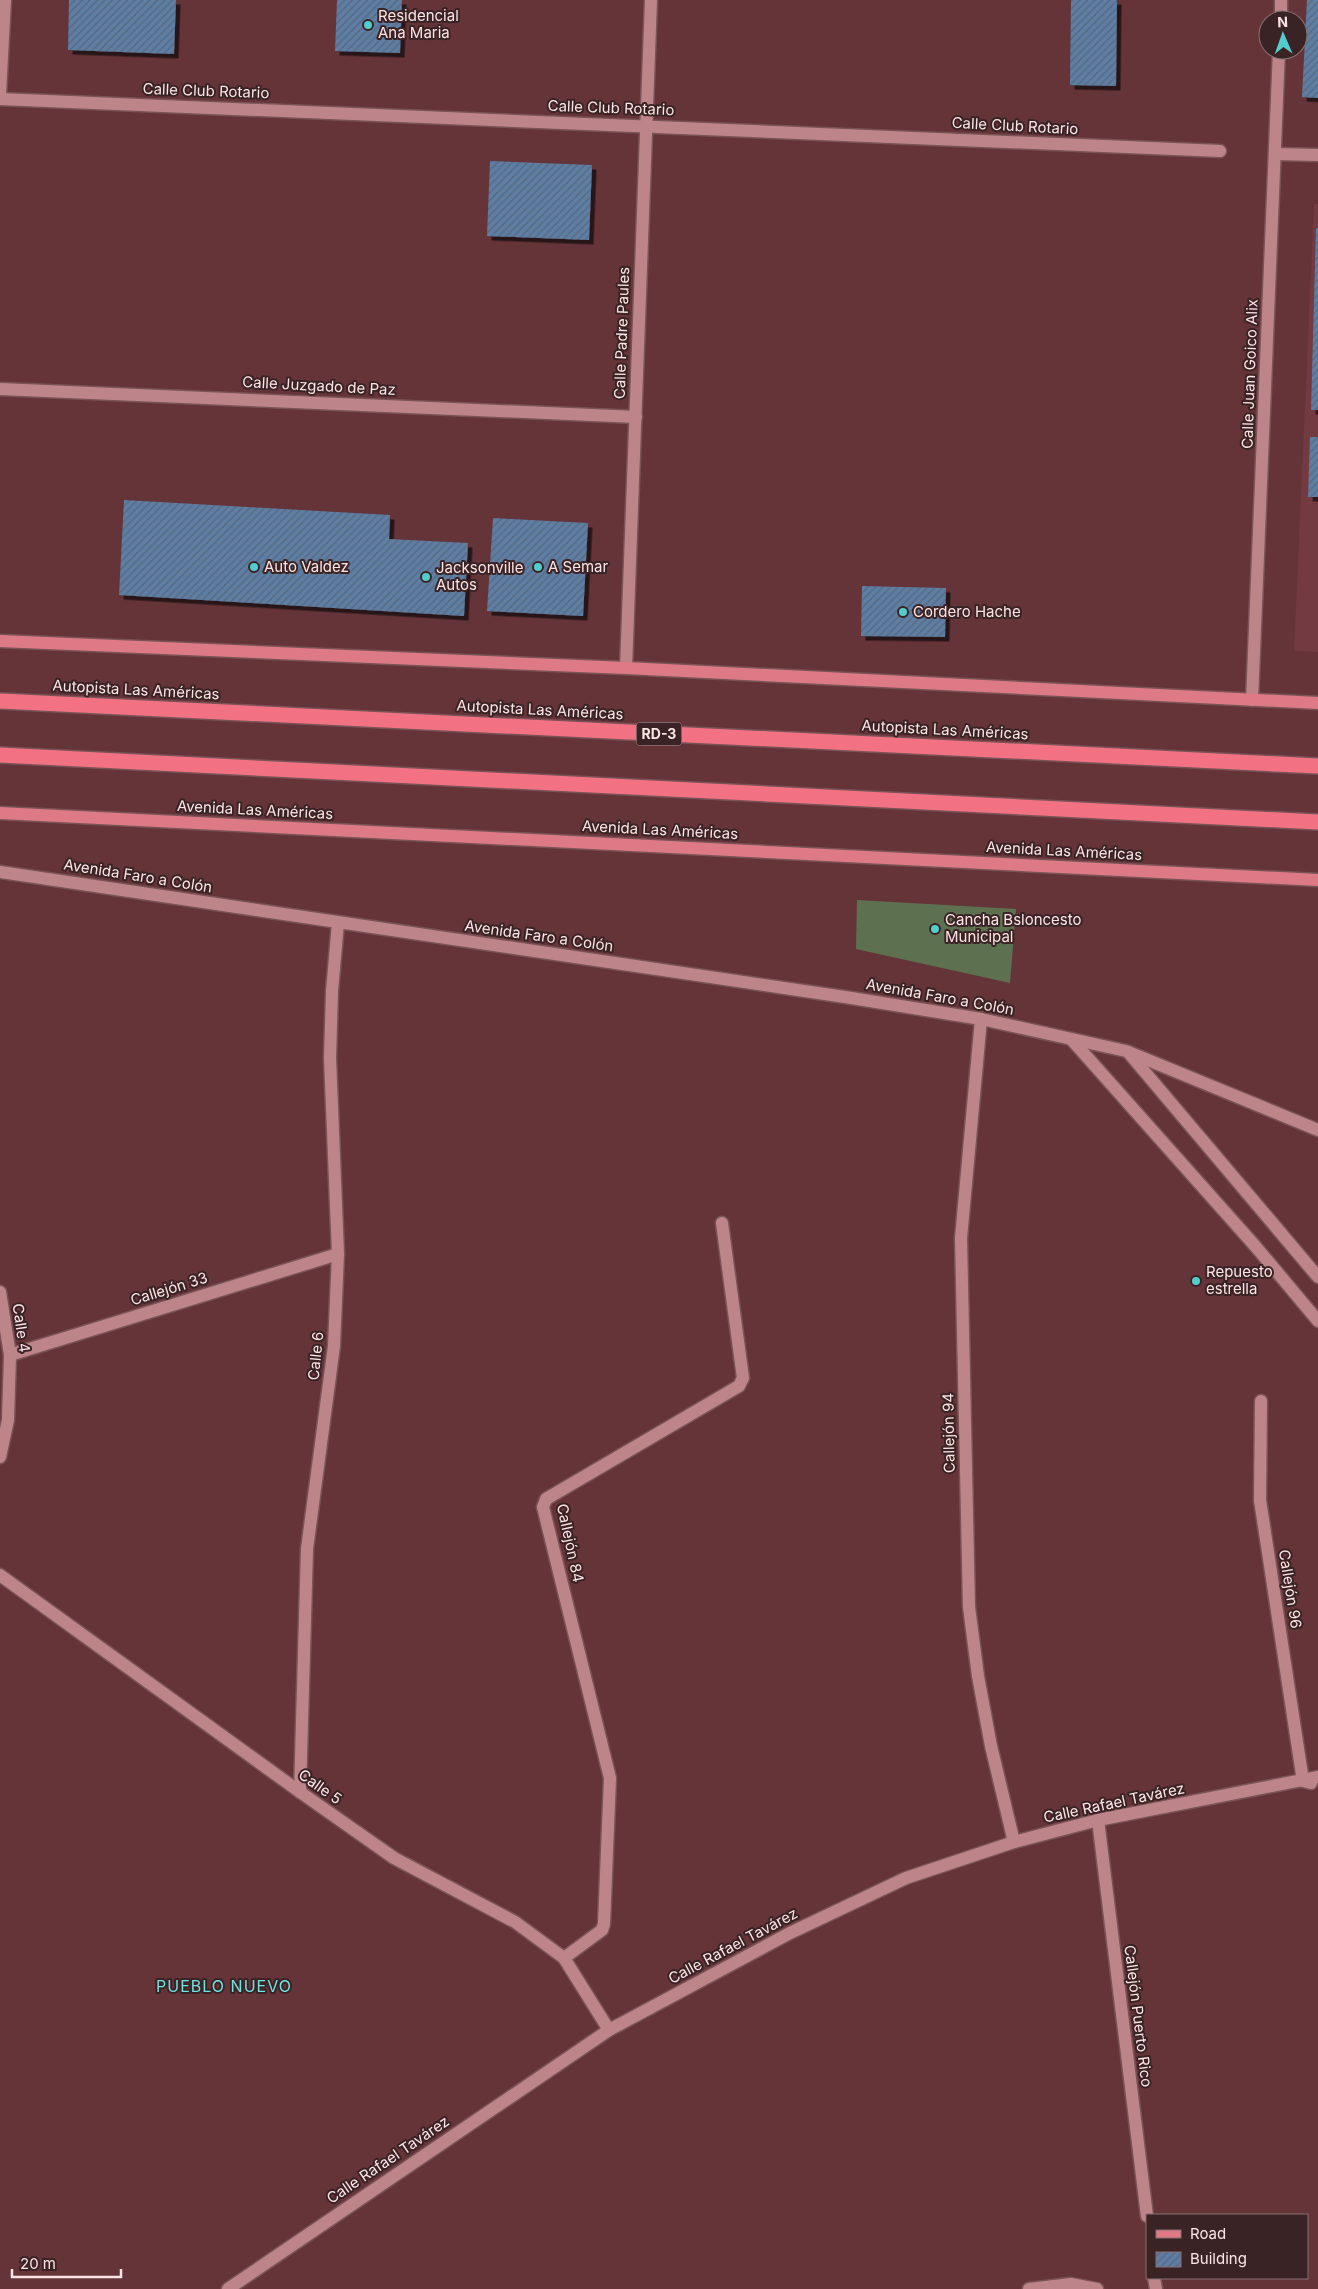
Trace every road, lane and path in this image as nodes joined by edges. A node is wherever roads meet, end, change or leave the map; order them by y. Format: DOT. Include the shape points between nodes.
graph roads {
  1 [pos="6,0"];
  2 [pos="651,0"];
  3 [pos="1280,60"];
  4 [pos="0,94"];
  5 [pos="0,99"];
  6 [pos="646,126"];
  7 [pos="1220,151"];
  8 [pos="1276,154"];
  9 [pos="1318,155"];
  10 [pos="0,388"];
  11 [pos="636,417"];
  12 [pos="0,640"];
  13 [pos="626,668"];
  14 [pos="1252,700"];
  15 [pos="0,701"];
  16 [pos="1318,703"];
  17 [pos="0,753"];
  18 [pos="1318,766"];
  19 [pos="0,813"];
  20 [pos="1318,822"];
  21 [pos="0,872"];
  22 [pos="1318,880"];
  23 [pos="338,923"];
  24 [pos="981,1020"];
  25 [pos="1072,1040"];
  26 [pos="1126,1051"];
  27 [pos="1318,1130"];
  28 [pos="722,1223"];
  29 [pos="338,1254"];
  30 [pos="1318,1277"];
  31 [pos="0,1292"];
  32 [pos="1318,1321"];
  33 [pos="10,1355"];
  34 [pos="1261,1401"];
  35 [pos="0,1457"];
  36 [pos="0,1576"];
  37 [pos="1318,1777"];
  38 [pos="1303,1781"];
  39 [pos="1318,1784"];
  40 [pos="300,1792"];
  41 [pos="1098,1820"];
  42 [pos="1014,1842"];
  43 [pos="564,1958"];
  44 [pos="609,2030"];
  45 [pos="1147,2214"];
  46 [pos="228,2289"];
  47 [pos="1029,2289"];
  48 [pos="1097,2289"];
  1 -- 4 [label="street"];
  2 -- 6 [label="street, Calle Padre Paules"];
  3 -- 8 [label="street, Calle Juan Goico Alix"];
  5 -- 6 [label="street, Calle Club Rotario"];
  6 -- 7 [label="street, Calle Club Rotario"];
  6 -- 11 [label="street, Calle Padre Paules"];
  8 -- 9 [label="street"];
  8 -- 14 [label="street, Calle Juan Goico Alix"];
  10 -- 11 [label="street, Calle Juzgado de Paz"];
  11 -- 13 [label="street, Calle Padre Paules"];
  12 -- 13 [label="main road"];
  13 -- 14 [label="main road"];
  14 -- 16 [label="main road"];
  15 -- 18 [label="highway, Autopista Las Américas / RD-3"];
  17 -- 20 [label="highway"];
  19 -- 22 [label="main road, Avenida Las Américas"];
  21 -- 23 [label="street, Avenida Faro a Colón"];
  23 -- 24 [label="street, Avenida Faro a Colón"];
  23 -- 29 [label="street, Calle 6" via="330,1058"];
  24 -- 25 [label="street, Avenida Faro a Colón"];
  24 -- 42 [label="street, Callejón 94" via="961,1238 969,1607 989,1738"];
  25 -- 26 [label="street, Avenida Faro a Colón"];
  25 -- 32 [label="street"];
  26 -- 27 [label="street, Avenida Faro a Colón"];
  26 -- 30 [label="street"];
  28 -- 43 [label="street, Callejón 84" via="743,1378 739,1386 544,1502 610,1783 604,1924 602,1930"];
  29 -- 33 [label="street, Callejón 33"];
  29 -- 40 [label="street, Calle 6" via="334,1346 307,1549"];
  31 -- 33 [label="street, Calle 4"];
  33 -- 35 [label="street, Calle 4" via="8,1420"];
  34 -- 38 [label="street, Callejón 96" via="1260,1500"];
  36 -- 40 [label="street, Calle 5"];
  37 -- 38 [label="street, Calle Rafael Tavárez"];
  38 -- 39 [label="street"];
  38 -- 41 [label="street, Calle Rafael Tavárez"];
  40 -- 43 [label="street, Calle 5" via="394,1858 515,1922"];
  41 -- 42 [label="street, Calle Rafael Tavárez"];
  41 -- 45 [label="street, Callejón Puerto Rico"];
  42 -- 44 [label="street, Calle Rafael Tavárez" via="906,1878 790,1933"];
  43 -- 44 [label="street, Calle 5"];
  44 -- 46 [label="street, Calle Rafael Tavárez"];
  47 -- 48 [label="street" via="1071,2284"];
}
